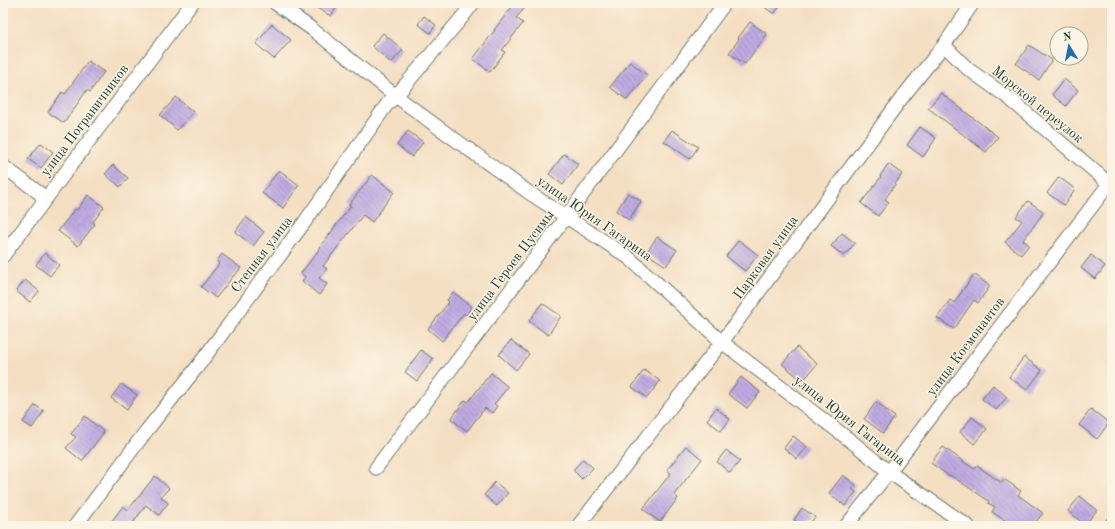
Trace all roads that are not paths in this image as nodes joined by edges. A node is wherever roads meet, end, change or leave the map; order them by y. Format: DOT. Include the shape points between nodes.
graph roads {
  1 [pos="192,3"];
  2 [pos="275,3"];
  3 [pos="473,3"];
  4 [pos="725,3"];
  5 [pos="973,3"];
  6 [pos="944,45"];
  7 [pos="396,96"];
  8 [pos="3,166"];
  9 [pos="1110,185"];
  10 [pos="46,198"];
  11 [pos="566,217"];
  12 [pos="3,256"];
  13 [pos="722,342"];
  14 [pos="376,468"];
  15 [pos="889,472"];
  16 [pos="75,526"];
  17 [pos="578,526"];
  18 [pos="846,526"];
  19 [pos="968,526"];
  1 -- 10 [label="street, улица Пограничников"];
  2 -- 7 [label="street, улица Юрия Гагарина"];
  3 -- 7 [label="street, Степная улица"];
  4 -- 11 [label="street, улица Героев Цусимы"];
  5 -- 6 [label="street, Парковая улица"];
  6 -- 9 [label="street, Морской переулок" via="968,69 1010,99"];
  6 -- 13 [label="street, Парковая улица" via="901,99"];
  7 -- 11 [label="street, улица Юрия Гагарина"];
  7 -- 16 [label="street, Степная улица" via="388,103 304,223 198,366"];
  8 -- 10 [label="street"];
  9 -- 15 [label="street, улица Космонавтов"];
  10 -- 12 [label="street, улица Пограничников"];
  11 -- 13 [label="street, улица Юрия Гагарина" via="628,257"];
  11 -- 14 [label="street, улица Героев Цусимы"];
  13 -- 15 [label="street, улица Юрия Гагарина"];
  13 -- 17 [label="street, Парковая улица"];
  15 -- 18 [label="street, улица Космонавтов"];
  15 -- 19 [label="street, улица Юрия Гагарина"];
}
